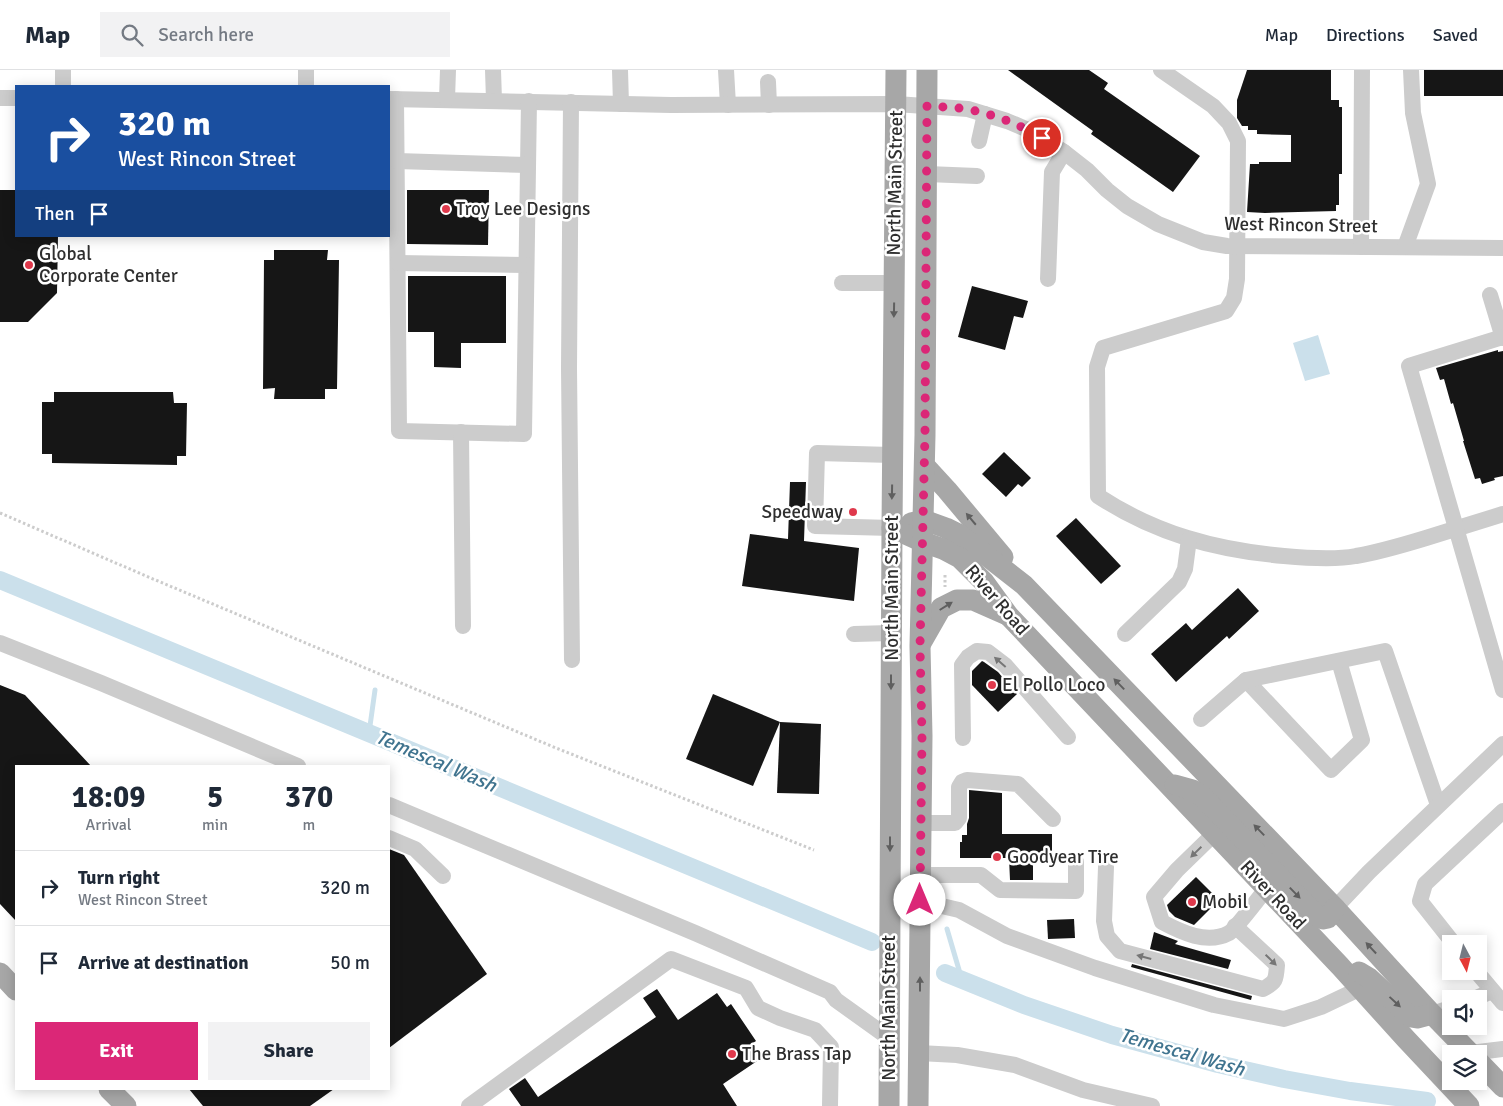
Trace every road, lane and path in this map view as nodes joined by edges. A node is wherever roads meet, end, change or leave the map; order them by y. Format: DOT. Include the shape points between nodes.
graph roads {
  1 [pos="63,70"];
  2 [pos="306,70"];
  3 [pos="448,70"];
  4 [pos="494,70"];
  5 [pos="620,70"];
  6 [pos="726,70"];
  7 [pos="896,70"];
  8 [pos="927,70"];
  9 [pos="1161,70"];
  10 [pos="1362,70"];
  11 [pos="1411,70"];
  12 [pos="768,82"];
  13 [pos="63,85"];
  14 [pos="306,85"];
  15 [pos="0,98"];
  16 [pos="15,98"];
  17 [pos="392,99"];
  18 [pos="447,99"];
  19 [pos="494,100"];
  20 [pos="529,101"];
  21 [pos="571,102"];
  22 [pos="621,104"];
  23 [pos="896,104"];
  24 [pos="728,105"];
  25 [pos="769,105"];
  26 [pos="927,106"];
  27 [pos="985,114"];
  28 [pos="979,141"];
  29 [pos="1064,152"];
  30 [pos="398,161"];
  31 [pos="528,165"];
  32 [pos="927,174"];
  33 [pos="977,176"];
  34 [pos="1237,246"];
  35 [pos="1361,247"];
  36 [pos="1405,247"];
  37 [pos="1503,248"];
  38 [pos="398,263"];
  39 [pos="526,265"];
  40 [pos="1048,279"];
  41 [pos="842,283"];
  42 [pos="894,283"];
  43 [pos="1490,295"];
  44 [pos="1503,338"];
  45 [pos="461,432"];
  46 [pos="892,455"];
  47 [pos="924,466"];
  48 [pos="0,513"];
  49 [pos="1503,514"];
  50 [pos="924,520"];
  51 [pos="892,528"];
  52 [pos="1456,528"];
  53 [pos="1189,539"];
  54 [pos="923,542"];
  55 [pos="945,575"];
  56 [pos="1024,585"];
  57 [pos="945,588"];
  58 [pos="1008,615"];
  59 [pos="463,626"];
  60 [pos="891,633"];
  61 [pos="854,634"];
  62 [pos="1125,634"];
  63 [pos="0,643"];
  64 [pos="920,646"];
  65 [pos="572,660"];
  66 [pos="1339,661"];
  67 [pos="1246,680"];
  68 [pos="1503,690"];
  69 [pos="1201,719"];
  70 [pos="963,738"];
  71 [pos="1068,738"];
  72 [pos="1503,744"];
  73 [pos="296,765"];
  74 [pos="1168,782"];
  75 [pos="390,805"];
  76 [pos="1438,805"];
  77 [pos="1503,811"];
  78 [pos="1053,820"];
  79 [pos="921,823"];
  80 [pos="1215,833"];
  81 [pos="390,838"];
  82 [pos="814,850"];
  83 [pos="1076,862"];
  84 [pos="1106,867"];
  85 [pos="443,876"];
  86 [pos="1267,888"];
  87 [pos="920,890"];
  88 [pos="1335,908"];
  89 [pos="1235,926"];
  90 [pos="1447,935"];
  91 [pos="1340,966"];
  92 [pos="0,973"];
  93 [pos="1484,980"];
  94 [pos="1361,988"];
  95 [pos="15,989"];
  96 [pos="1498,997"];
  97 [pos="1442,1011"];
  98 [pos="889,1035"];
  99 [pos="919,1043"];
  100 [pos="1503,1049"];
  101 [pos="1487,1050"];
  102 [pos="1487,1071"];
  103 [pos="1503,1087"];
  104 [pos="110,1090"];
  105 [pos="126,1106"];
  106 [pos="469,1106"];
  107 [pos="830,1106"];
  108 [pos="889,1106"];
  109 [pos="918,1106"];
  110 [pos="1152,1106"];
  111 [pos="1469,1106"];
  1 -- 13 [label="street"];
  2 -- 14 [label="street"];
  3 -- 18 [label="street"];
  4 -- 19 [label="street"];
  5 -- 22 [label="street"];
  6 -- 24 [label="street"];
  7 -- 23 [label="main road, North Main Street"];
  8 -- 26 [label="main road, North Main Street"];
  9 -- 34 [label="street" via="1213,106 1229,123 1238,141"];
  10 -- 35 [label="street"];
  11 -- 36 [label="street" via="1413,113 1428,184"];
  12 -- 25 [label="street"];
  15 -- 16 [label="street"];
  17 -- 18 [label="street, West Rincon Street"];
  17 -- 30 [label="street"];
  18 -- 19 [label="street, West Rincon Street"];
  19 -- 20 [label="street, West Rincon Street"];
  20 -- 21 [label="street, West Rincon Street"];
  20 -- 31 [label="street"];
  21 -- 22 [label="street, West Rincon Street"];
  21 -- 65 [label="street"];
  22 -- 24 [label="street, West Rincon Street"];
  23 -- 25 [label="street, West Rincon Street"];
  23 -- 26 [label="street, West Rincon Street"];
  23 -- 42 [label="main road, North Main Street"];
  24 -- 25 [label="street, West Rincon Street"];
  26 -- 27 [label="street, West Rincon Street"];
  26 -- 32 [label="main road, North Main Street"];
  27 -- 28 [label="street"];
  27 -- 29 [label="street, West Rincon Street" via="1026,129"];
  29 -- 34 [label="street, West Rincon Street" via="1114,196 1151,220 1203,242"];
  29 -- 40 [label="street" via="1052,172"];
  30 -- 31 [label="street"];
  30 -- 38 [label="street"];
  31 -- 39 [label="street"];
  32 -- 33 [label="street"];
  32 -- 47 [label="main road, North Main Street"];
  34 -- 35 [label="street, West Rincon Street"];
  34 -- 53 [label="street" via="1234,298 1226,311 1103,348 1097,367 1098,496 1121,511"];
  35 -- 36 [label="street, West Rincon Street"];
  36 -- 37 [label="street, West Rincon Street"];
  38 -- 39 [label="street"];
  38 -- 45 [label="street" via="399,431"];
  39 -- 45 [label="street" via="524,434"];
  41 -- 42 [label="street"];
  42 -- 46 [label="main road, North Main Street, one-way"];
  43 -- 44 [label="street"];
  44 -- 52 [label="street" via="1409,366"];
  45 -- 59 [label="street"];
  46 -- 51 [label="main road, North Main Street, one-way"];
  46 -- 51 [label="street" via="818,453 815,526"];
  47 -- 50 [label="main road, North Main Street"];
  56 -- 47 [label="main road, one-way"];
  48 -- 82 [label="path" via="547,744"];
  49 -- 52 [label="street"];
  50 -- 51 [label="main road"];
  50 -- 54 [label="main road, North Main Street"];
  50 -- 56 [label="main road, River Road" via="960,535"];
  51 -- 54 [label="main road, River Road"];
  51 -- 60 [label="main road, North Main Street"];
  52 -- 53 [label="street" via="1354,557 1255,554"];
  52 -- 68 [label="street"];
  53 -- 62 [label="street" via="1185,569 1179,582"];
  54 -- 58 [label="main road, River Road" via="960,558 984,582"];
  54 -- 64 [label="main road, North Main Street"];
  55 -- 57 [label="path"];
  88 -- 56 [label="main road, River Road, one-way"];
  64 -- 58 [label="main road, one-way" via="940,608 957,600 973,600"];
  58 -- 74 [label="main road, River Road"];
  60 -- 61 [label="street"];
  60 -- 98 [label="main road, North Main Street, one-way"];
  63 -- 73 [label="street"];
  64 -- 79 [label="main road, North Main Street"];
  66 -- 67 [label="street"];
  66 -- 67 [label="street" via="1362,740 1331,770"];
  66 -- 76 [label="street" via="1385,651"];
  67 -- 69 [label="street"];
  71 -- 70 [label="street, one-way" via="1005,665 988,652 976,651 962,665"];
  72 -- 76 [label="street"];
  74 -- 80 [label="main road, River Road"];
  74 -- 88 [label="main road, one-way" via="1193,790 1204,798 1318,917 1328,918"];
  75 -- 98 [label="street" via="830,992 836,1000"];
  76 -- 88 [label="street"];
  77 -- 90 [label="street" via="1425,884 1420,902"];
  78 -- 79 [label="street" via="1018,784 968,780 959,786 960,818 955,823"];
  79 -- 87 [label="main road, North Main Street"];
  80 -- 86 [label="main road, River Road"];
  80 -- 89 [label="street, one-way" via="1176,870 1154,897 1162,922 1193,936 1213,937 1230,933"];
  81 -- 85 [label="street" via="415,849"];
  83 -- 87 [label="street" via="1076,891 1000,890 981,875"];
  89 -- 84 [label="street, one-way" via="1277,966 1276,978 1270,986 1263,989 1120,951 1107,936 1104,921"];
  86 -- 89 [label="street"];
  86 -- 91 [label="main road, River Road"];
  87 -- 94 [label="street" via="1007,936 1095,968 1214,1005 1284,1019 1321,1007"];
  99 -- 87 [label="main road, North Main Street, one-way"];
  97 -- 88 [label="main road, River Road, one-way"];
  91 -- 94 [label="main road, River Road"];
  91 -- 97 [label="main road, one-way" via="1369,978 1411,1016 1416,1018"];
  92 -- 95 [label="main road"];
  93 -- 96 [label="street"];
  94 -- 111 [label="main road, River Road"];
  98 -- 108 [label="main road, North Main Street"];
  99 -- 109 [label="main road, North Main Street"];
  99 -- 110 [label="street" via="957,1055 1015,1065 1083,1090"];
  100 -- 101 [label="street"];
  102 -- 103 [label="main road, River Road"];
  104 -- 105 [label="main road"];
  106 -- 107 [label="street" via="671,959 746,988 758,1008 815,1030 831,1047"];
}
